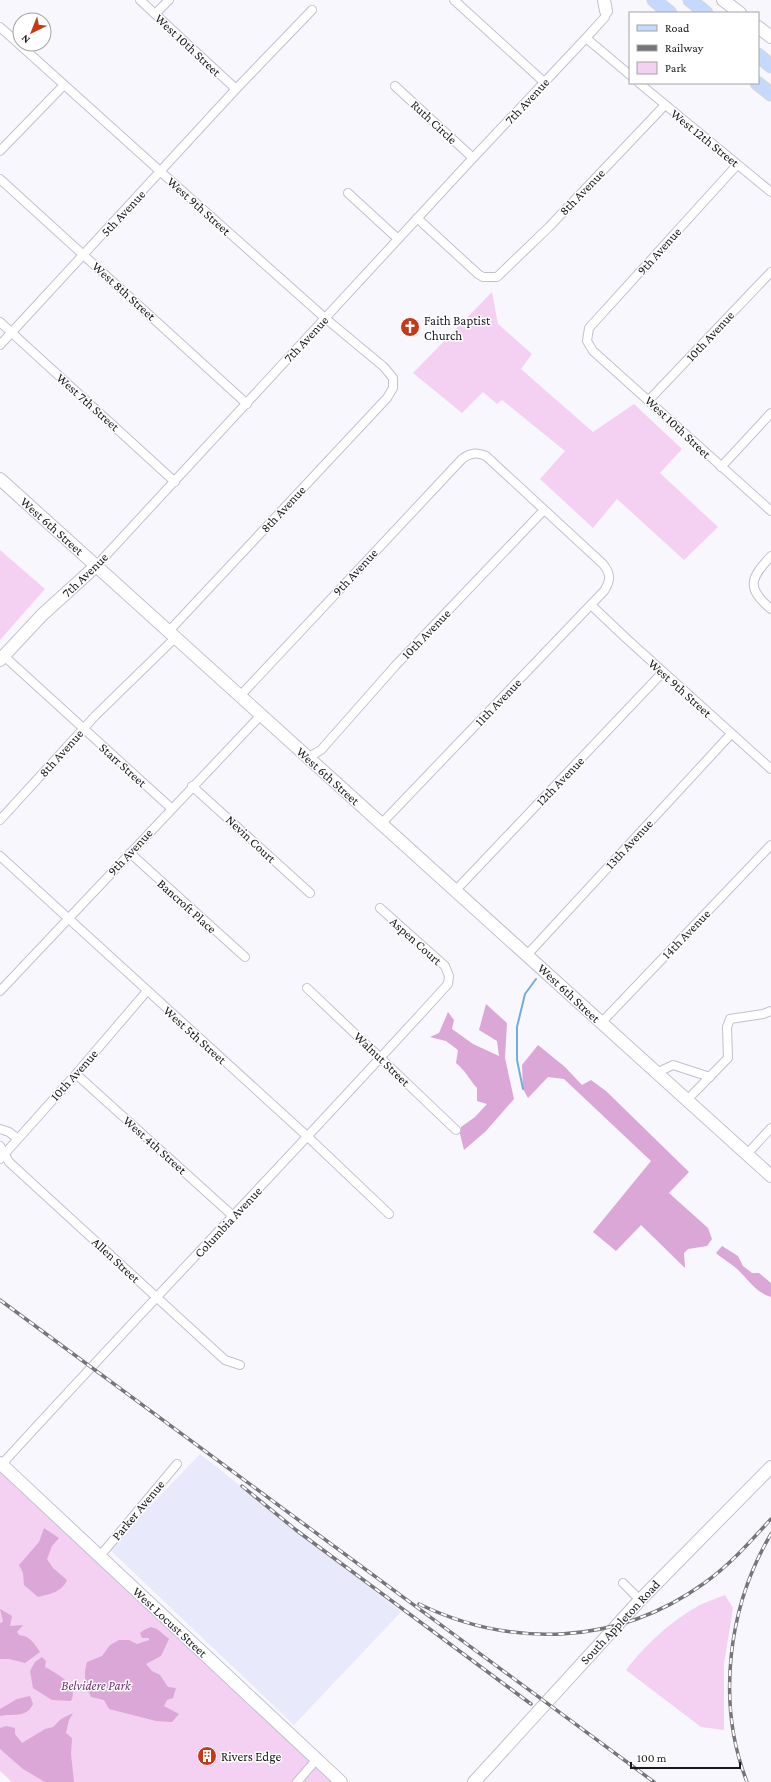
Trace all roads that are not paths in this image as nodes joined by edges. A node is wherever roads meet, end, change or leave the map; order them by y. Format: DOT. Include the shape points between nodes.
graph roads {
  1 [pos="140,0"];
  2 [pos="169,0"];
  3 [pos="454,0"];
  4 [pos="654,0"];
  5 [pos="690,0"];
  6 [pos="724,0"];
  7 [pos="605,6"];
  8 [pos="312,10"];
  9 [pos="669,12"];
  10 [pos="705,12"];
  11 [pos="739,12"];
  12 [pos="155,14"];
  13 [pos="0,27"];
  14 [pos="759,28"];
  15 [pos="771,37"];
  16 [pos="586,38"];
  17 [pos="759,56"];
  18 [pos="771,66"];
  19 [pos="629,74"];
  20 [pos="544,82"];
  21 [pos="640,84"];
  22 [pos="758,84"];
  23 [pos="64,85"];
  24 [pos="395,86"];
  25 [pos="236,89"];
  26 [pos="771,94"];
  27 [pos="665,105"];
  28 [pos="0,151"];
  29 [pos="473,158"];
  30 [pos="737,165"];
  31 [pos="161,172"];
  32 [pos="0,179"];
  33 [pos="771,192"];
  34 [pos="348,193"];
  35 [pos="417,218"];
  36 [pos="398,239"];
  37 [pos="84,255"];
  38 [pos="771,272"];
  39 [pos="325,318"];
  40 [pos="0,322"];
  41 [pos="11,333"];
  42 [pos="587,341"];
  43 [pos="0,345"];
  44 [pos="394,386"];
  45 [pos="649,400"];
  46 [pos="247,404"];
  47 [pos="771,413"];
  48 [pos="721,467"];
  49 [pos="0,479"];
  50 [pos="175,482"];
  51 [pos="544,510"];
  52 [pos="771,511"];
  53 [pos="771,556"];
  54 [pos="96,566"];
  55 [pos="591,605"];
  56 [pos="771,609"];
  57 [pos="172,634"];
  58 [pos="2,658"];
  59 [pos="663,672"];
  60 [pos="240,696"];
  61 [pos="261,715"];
  62 [pos="83,728"];
  63 [pos="731,734"];
  64 [pos="309,757"];
  65 [pos="771,769"];
  66 [pos="192,786"];
  67 [pos="171,808"];
  68 [pos="0,820"];
  69 [pos="381,824"];
  70 [pos="771,845"];
  71 [pos="130,853"];
  72 [pos="0,856"];
  73 [pos="456,890"];
  74 [pos="310,893"];
  75 [pos="380,908"];
  76 [pos="69,918"];
  77 [pos="527,955"];
  78 [pos="246,958"];
  79 [pos="449,976"];
  80 [pos="307,988"];
  81 [pos="0,991"];
  82 [pos="147,991"];
  83 [pos="771,1011"];
  84 [pos="600,1023"];
  85 [pos="381,1058"];
  86 [pos="656,1073"];
  87 [pos="76,1074"];
  88 [pos="710,1077"];
  89 [pos="687,1100"];
  90 [pos="771,1128"];
  91 [pos="0,1129"];
  92 [pos="456,1130"];
  93 [pos="308,1137"];
  94 [pos="17,1138"];
  95 [pos="0,1146"];
  96 [pos="747,1154"];
  97 [pos="2,1156"];
  98 [pos="771,1176"];
  99 [pos="389,1214"];
  100 [pos="233,1216"];
  101 [pos="157,1298"];
  102 [pos="240,1365"];
  103 [pos="1,1463"];
  104 [pos="177,1464"];
  105 [pos="771,1467"];
  106 [pos="100,1556"];
  107 [pos="623,1583"];
  108 [pos="640,1600"];
  109 [pos="316,1760"];
  110 [pos="297,1782"];
  111 [pos="341,1782"];
  112 [pos="474,1782"];
  1 -- 12 [label="street, West 10th Street"];
  2 -- 12 [label="street"];
  3 -- 20 [label="street"];
  4 -- 9 [label="main road"];
  5 -- 10 [label="main road"];
  6 -- 11 [label="street"];
  7 -- 16 [label="street, 7th Avenue" via="604,17"];
  8 -- 25 [label="street, 5th Avenue"];
  12 -- 25 [label="street, West 10th Street"];
  13 -- 23 [label="street, West 9th Street"];
  14 -- 15 [label="street"];
  16 -- 19 [label="street"];
  16 -- 20 [label="street, 7th Avenue"];
  17 -- 18 [label="main road"];
  20 -- 29 [label="street, 7th Avenue"];
  21 -- 27 [label="street, West 12th Street"];
  22 -- 26 [label="main road"];
  23 -- 28 [label="street"];
  23 -- 31 [label="street, West 9th Street"];
  24 -- 29 [label="street, Ruth Circle"];
  25 -- 31 [label="street, 5th Avenue"];
  27 -- 30 [label="street, West 12th Street"];
  27 -- 35 [label="street, 8th Avenue" via="497,277 484,278 478,274"];
  29 -- 35 [label="street, 7th Avenue"];
  30 -- 33 [label="street, West 12th Street"];
  30 -- 42 [label="street, 9th Avenue" via="589,328"];
  31 -- 37 [label="street, 5th Avenue"];
  31 -- 39 [label="street, West 9th Street"];
  32 -- 37 [label="street, West 8th Street"];
  34 -- 36 [label="street"];
  35 -- 36 [label="street, 7th Avenue"];
  36 -- 39 [label="street, 7th Avenue"];
  37 -- 41 [label="street, 5th Avenue"];
  37 -- 46 [label="street, West 8th Street"];
  38 -- 45 [label="street, 10th Avenue"];
  39 -- 44 [label="street, West 9th Street" via="384,367 393,378"];
  39 -- 46 [label="street, 7th Avenue"];
  40 -- 41 [label="street, West 7th Street"];
  41 -- 43 [label="street, 5th Avenue"];
  41 -- 50 [label="street, West 7th Street"];
  42 -- 45 [label="street, West 10th Street" via="594,352"];
  44 -- 57 [label="street, 8th Avenue" via="387,398"];
  45 -- 48 [label="street, West 10th Street"];
  46 -- 50 [label="street, 7th Avenue"];
  47 -- 48 [label="street"];
  48 -- 52 [label="street, West 10th Street"];
  49 -- 54 [label="street, West 6th Street"];
  50 -- 54 [label="street, 7th Avenue"];
  51 -- 55 [label="street, 11th Avenue" via="608,570 610,578 604,591"];
  51 -- 60 [label="street, 9th Avenue" via="486,456 473,453 462,459"];
  51 -- 64 [label="street, 10th Avenue" via="396,665 321,750"];
  53 -- 56 [label="street" via="757,571 753,581 756,594"];
  54 -- 57 [label="street, West 6th Street"];
  54 -- 58 [label="street, 7th Avenue" via="42,615"];
  55 -- 59 [label="street, West 9th Street"];
  55 -- 69 [label="street, 11th Avenue"];
  57 -- 60 [label="street, West 6th Street"];
  57 -- 62 [label="street, 8th Avenue"];
  58 -- 62 [label="street, Starr Street"];
  59 -- 63 [label="street, West 9th Street"];
  59 -- 73 [label="street, 12th Avenue"];
  60 -- 61 [label="street, West 6th Street"];
  61 -- 64 [label="street, West 6th Street"];
  61 -- 66 [label="street, 9th Avenue"];
  62 -- 67 [label="street, Starr Street"];
  62 -- 68 [label="street, 8th Avenue"];
  63 -- 65 [label="street, West 9th Street"];
  63 -- 77 [label="street, 13th Avenue"];
  64 -- 69 [label="street, West 6th Street"];
  66 -- 67 [label="street, 9th Avenue"];
  66 -- 74 [label="street, Nevin Court"];
  67 -- 71 [label="street, 9th Avenue"];
  69 -- 73 [label="street, West 6th Street"];
  70 -- 84 [label="street, 14th Avenue"];
  71 -- 76 [label="street, 9th Avenue"];
  71 -- 78 [label="street, Bancroft Place"];
  72 -- 76 [label="street, West 5th Street"];
  73 -- 77 [label="street, West 6th Street"];
  75 -- 79 [label="street, Aspen Court" via="445,966"];
  76 -- 81 [label="street, 9th Avenue"];
  76 -- 82 [label="street, West 5th Street"];
  77 -- 84 [label="street, West 6th Street"];
  79 -- 85 [label="street, Columbia Avenue" via="448,984"];
  80 -- 85 [label="street, Walnut Street"];
  82 -- 87 [label="street, 10th Avenue"];
  82 -- 93 [label="street, West 5th Street"];
  83 -- 88 [label="street" via="730,1019 728,1058"];
  84 -- 86 [label="street, West 6th Street"];
  85 -- 92 [label="street, Walnut Street"];
  85 -- 93 [label="street, Columbia Avenue"];
  86 -- 88 [label="street" via="673,1065"];
  86 -- 89 [label="street, West 6th Street"];
  87 -- 94 [label="street, 10th Avenue"];
  87 -- 100 [label="street, West 4th Street"];
  88 -- 89 [label="street"];
  89 -- 96 [label="street, West 6th Street"];
  90 -- 96 [label="street"];
  91 -- 94 [label="street"];
  93 -- 99 [label="street, West 5th Street"];
  93 -- 100 [label="street, Columbia Avenue"];
  94 -- 97 [label="street, 10th Avenue"];
  95 -- 97 [label="street, Allen Street"];
  96 -- 98 [label="street, West 6th Street"];
  97 -- 101 [label="street, Allen Street"];
  100 -- 101 [label="street, Columbia Avenue"];
  101 -- 102 [label="street, Allen Street" via="225,1360"];
  101 -- 103 [label="street, Columbia Avenue"];
  103 -- 106 [label="street, West Locust Street"];
  104 -- 106 [label="street, Parker Avenue"];
  105 -- 108 [label="street, South Appleton Road"];
  106 -- 109 [label="street, West Locust Street"];
  107 -- 108 [label="street"];
  108 -- 112 [label="street, South Appleton Road"];
  109 -- 110 [label="street"];
  109 -- 111 [label="street, West Locust Street"];
}
